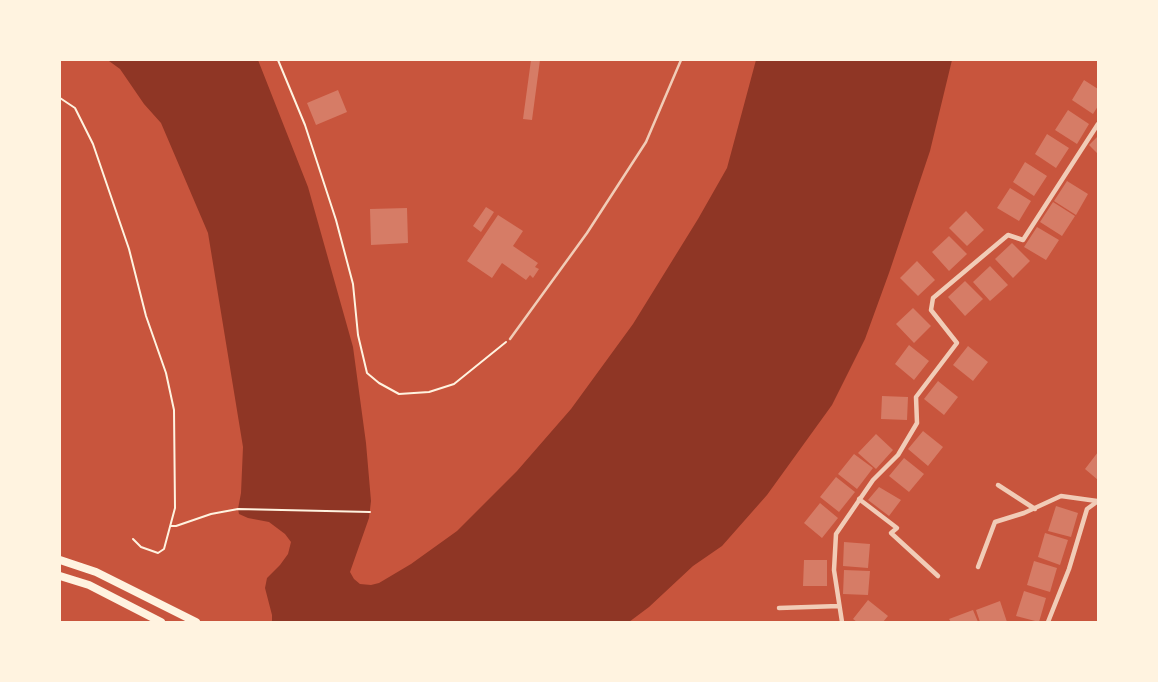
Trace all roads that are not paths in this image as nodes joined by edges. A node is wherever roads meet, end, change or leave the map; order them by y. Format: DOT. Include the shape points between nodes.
graph roads {
  1 [pos="680,60"];
  2 [pos="1098,124"];
  3 [pos="510,339"];
  4 [pos="998,485"];
  5 [pos="859,499"];
  6 [pos="1098,501"];
  7 [pos="1035,508"];
  8 [pos="60,560"];
  9 [pos="978,567"];
  10 [pos="60,576"];
  11 [pos="938,576"];
  12 [pos="839,606"];
  13 [pos="779,608"];
  14 [pos="161,622"];
  15 [pos="196,622"];
  16 [pos="842,622"];
  17 [pos="1048,622"];
  1 -- 3 [label="lane" via="646,142"];
  2 -- 5 [label="street" via="1023,240 1008,235 934,298 931,310 957,343 916,397 917,423 898,455"];
  4 -- 7 [label="street"];
  5 -- 11 [label="street" via="897,528 891,533"];
  5 -- 12 [label="street" via="836,534 834,570"];
  6 -- 7 [label="street" via="1061,496"];
  6 -- 17 [label="street" via="1087,508"];
  7 -- 9 [label="street" via="995,522"];
  8 -- 15 [label="highway" via="96,572"];
  10 -- 14 [label="highway" via="89,585"];
  12 -- 13 [label="street"];
  12 -- 16 [label="street"];
}
